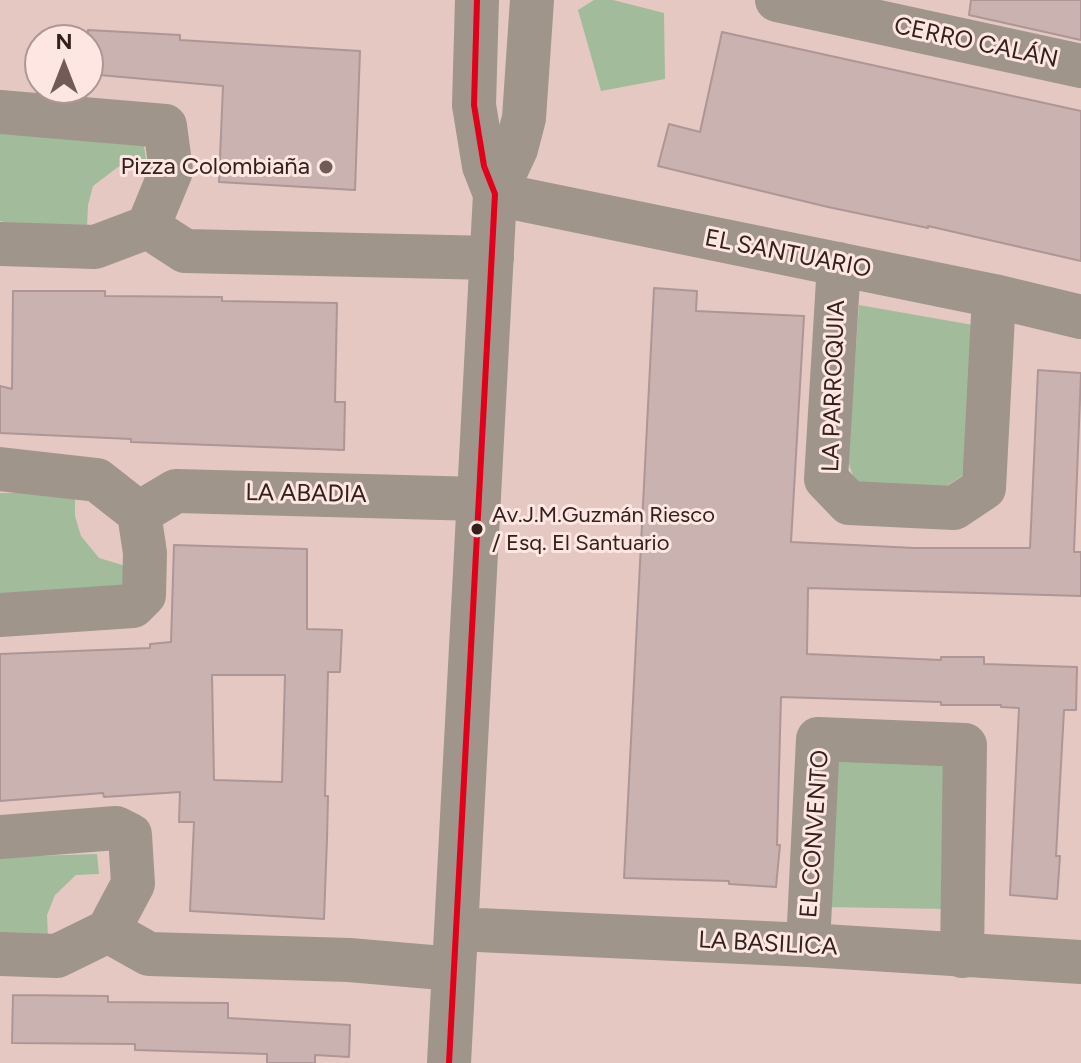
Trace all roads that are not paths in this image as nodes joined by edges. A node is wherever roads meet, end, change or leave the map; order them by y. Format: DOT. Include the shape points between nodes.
graph roads {
  1 [pos="477,0"];
  2 [pos="532,0"];
  3 [pos="777,0"];
  4 [pos="870,10"];
  5 [pos="1081,66"];
  6 [pos="0,112"];
  7 [pos="495,194"];
  8 [pos="148,227"];
  9 [pos="0,244"];
  10 [pos="492,258"];
  11 [pos="839,264"];
  12 [pos="994,296"];
  13 [pos="1081,317"];
  14 [pos="0,469"];
  15 [pos="479,499"];
  16 [pos="139,513"];
  17 [pos="0,615"];
  18 [pos="0,837"];
  19 [pos="108,931"];
  20 [pos="808,945"];
  21 [pos="455,949"];
  22 [pos="0,954"];
  23 [pos="962,956"];
  24 [pos="1081,962"];
  25 [pos="449,1063"];
  1 -- 7 [label="street" via="474,105 484,166"];
  2 -- 7 [label="street" via="524,118"];
  3 -- 4 [label="street, CERRO CALÁN"];
  4 -- 5 [label="street, CERRO CALÁN"];
  6 -- 8 [label="street" via="165,126 171,171"];
  7 -- 10 [label="street"];
  7 -- 11 [label="street, EL SANTUARIO"];
  8 -- 9 [label="street" via="95,247"];
  8 -- 10 [label="street" via="185,251"];
  10 -- 15 [label="street"];
  11 -- 12 [label="street, EL SANTUARIO"];
  11 -- 12 [label="street, LA PARROQUIA" via="826,479 849,503 954,508 984,488"];
  12 -- 13 [label="street, EL SANTUARIO"];
  14 -- 16 [label="street" via="97,480"];
  15 -- 16 [label="street, LA ABADIA" via="176,491"];
  15 -- 21 [label="street"];
  16 -- 17 [label="street" via="144,595 133,606"];
  18 -- 19 [label="street" via="116,828 130,835 133,884"];
  19 -- 21 [label="street, LA BASILICA" via="149,954 349,960"];
  19 -- 22 [label="street" via="57,956"];
  20 -- 21 [label="street, LA BASILICA"];
  20 -- 23 [label="street, LA BASILICA"];
  20 -- 23 [label="street, EL CONVENTO" via="818,739 965,745"];
  21 -- 25 [label="street"];
  23 -- 24 [label="street, LA BASILICA"];
}
